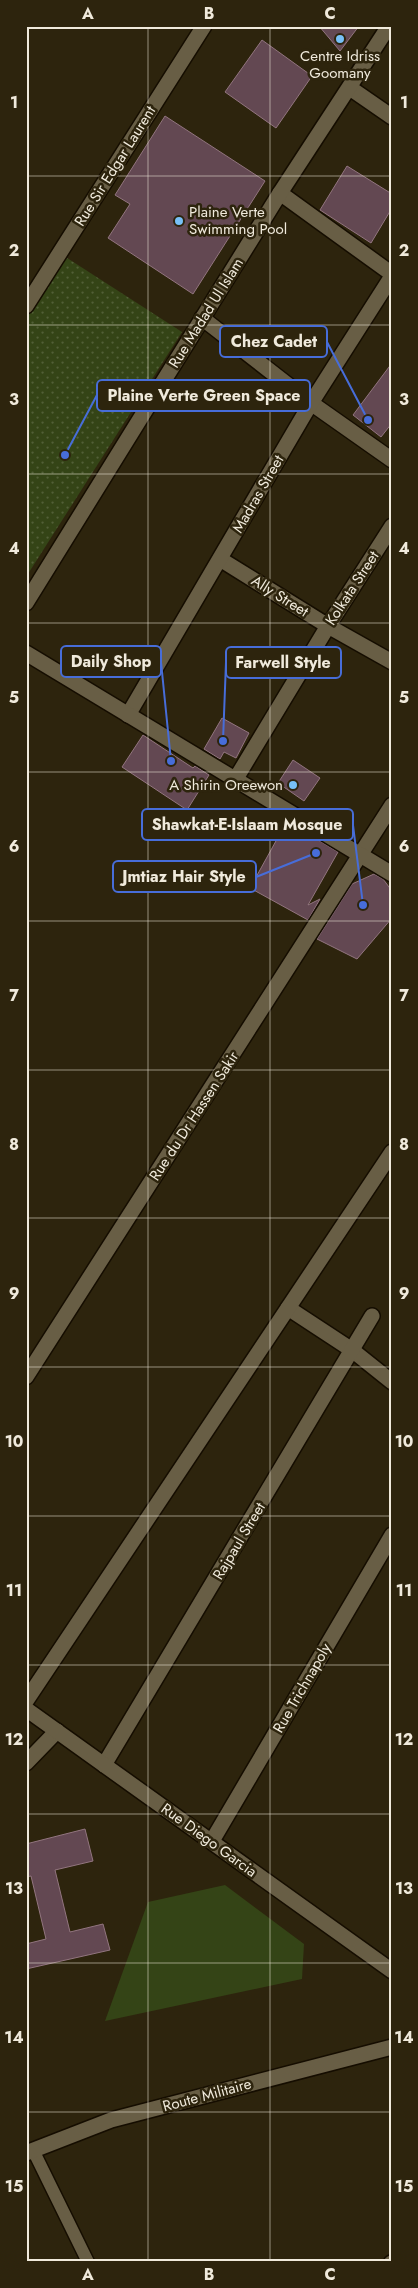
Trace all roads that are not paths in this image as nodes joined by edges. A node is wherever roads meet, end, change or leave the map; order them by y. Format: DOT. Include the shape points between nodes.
graph roads {
  1 [pos="389,26"];
  2 [pos="202,27"];
  3 [pos="350,88"];
  4 [pos="392,117"];
  5 [pos="280,193"];
  6 [pos="392,275"];
  7 [pos="26,306"];
  8 [pos="202,318"];
  9 [pos="311,402"];
  10 [pos="392,460"];
  11 [pos="392,526"];
  12 [pos="220,559"];
  13 [pos="26,603"];
  14 [pos="328,626"];
  15 [pos="26,653"];
  16 [pos="392,662"];
  17 [pos="128,715"];
  18 [pos="235,780"];
  19 [pos="392,805"];
  20 [pos="361,855"];
  21 [pos="392,874"];
  22 [pos="392,1152"];
  23 [pos="288,1308"];
  24 [pos="372,1316"];
  25 [pos="352,1350"];
  26 [pos="26,1377"];
  27 [pos="392,1382"];
  28 [pos="392,1535"];
  29 [pos="26,1701"];
  30 [pos="26,1709"];
  31 [pos="57,1731"];
  32 [pos="26,1763"];
  33 [pos="104,1765"];
  34 [pos="212,1841"];
  35 [pos="392,1971"];
  36 [pos="392,2047"];
  37 [pos="30,2151"];
  38 [pos="88,2262"];
  1 -- 3 [label="street, Rue Madad Ul Islam"];
  2 -- 7 [label="street, Rue Sir Edgar Laurent"];
  3 -- 4 [label="street"];
  3 -- 5 [label="street, Rue Madad Ul Islam"];
  5 -- 6 [label="street"];
  5 -- 8 [label="street, Rue Madad Ul Islam"];
  6 -- 9 [label="street, Madras Street"];
  8 -- 9 [label="street"];
  8 -- 13 [label="street, Rue Madad Ul Islam"];
  9 -- 10 [label="street"];
  9 -- 12 [label="street, Madras Street"];
  11 -- 14 [label="street, Kolkata Street"];
  12 -- 14 [label="street, Ally Street"];
  12 -- 17 [label="street, Madras Street"];
  14 -- 16 [label="street, Ally Street"];
  14 -- 18 [label="street, Kolkata Street"];
  15 -- 17 [label="street"];
  17 -- 18 [label="street"];
  18 -- 20 [label="street"];
  19 -- 20 [label="street, Rue du Dr Hassen Sakir"];
  20 -- 21 [label="street"];
  20 -- 26 [label="street, Rue du Dr Hassen Sakir"];
  22 -- 23 [label="street"];
  23 -- 25 [label="street"];
  23 -- 29 [label="street"];
  24 -- 25 [label="street, Rajpaul Street"];
  25 -- 27 [label="street"];
  25 -- 33 [label="street, Rajpaul Street"];
  28 -- 34 [label="street, Rue Trichnapoly"];
  30 -- 31 [label="street, Rue Diego Garcia"];
  31 -- 32 [label="street"];
  31 -- 33 [label="street, Rue Diego Garcia"];
  33 -- 34 [label="street, Rue Diego Garcia"];
  34 -- 35 [label="street, Rue Diego Garcia"];
  36 -- 37 [label="street, Route Militaire" via="111,2120"];
  37 -- 38 [label="lane"];
}
